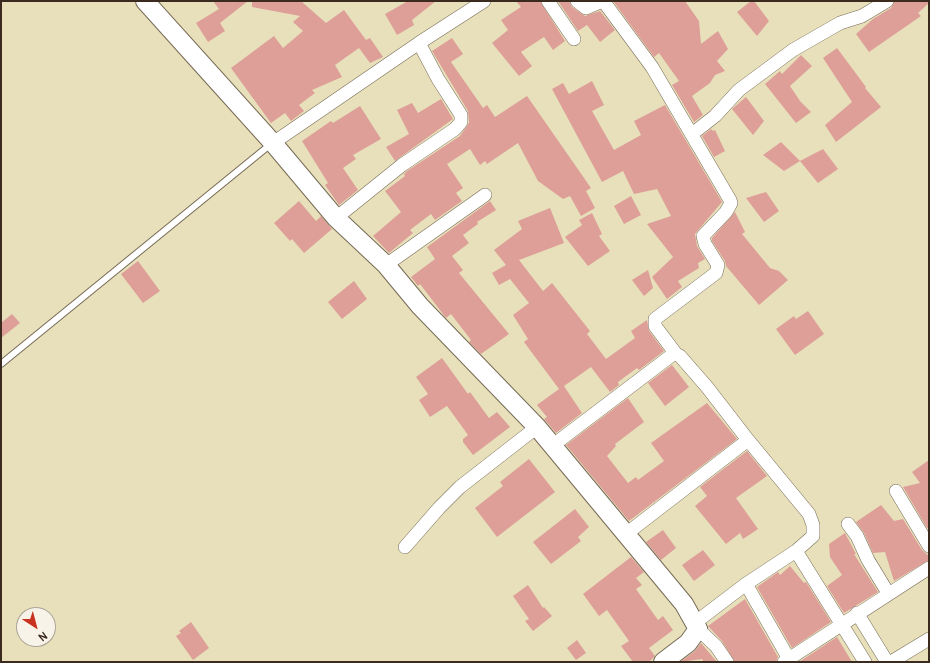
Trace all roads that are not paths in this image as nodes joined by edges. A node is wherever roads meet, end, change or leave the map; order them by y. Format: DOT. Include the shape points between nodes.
graph roads {
  1 [pos="145,1"];
  2 [pos="484,1"];
  3 [pos="548,1"];
  4 [pos="578,1"];
  5 [pos="887,1"];
  6 [pos="574,39"];
  7 [pos="418,43"];
  8 [pos="692,134"];
  9 [pos="273,143"];
  10 [pos="485,194"];
  11 [pos="336,218"];
  12 [pos="386,265"];
  13 [pos="676,354"];
  14 [pos="1,364"];
  15 [pos="537,427"];
  16 [pos="748,440"];
  17 [pos="552,446"];
  18 [pos="896,491"];
  19 [pos="848,524"];
  20 [pos="626,534"];
  21 [pos="929,546"];
  22 [pos="406,547"];
  23 [pos="796,551"];
  24 [pos="929,568"];
  25 [pos="746,584"];
  26 [pos="888,593"];
  27 [pos="857,613"];
  28 [pos="841,623"];
  29 [pos="697,626"];
  30 [pos="929,639"];
  31 [pos="787,660"];
  32 [pos="663,662"];
  33 [pos="727,662"];
  34 [pos="865,662"];
  35 [pos="887,662"];
  36 [pos="891,662"];
  1 -- 9 [label="street"];
  2 -- 7 [label="street"];
  3 -- 6 [label="street"];
  4 -- 8 [label="street" via="586,8 604,2 652,67"];
  5 -- 8 [label="street" via="862,16 840,23 794,50 739,90 715,116"];
  7 -- 9 [label="street"];
  7 -- 11 [label="street" via="461,115 461,122"];
  8 -- 13 [label="street" via="729,197 730,203 726,212 703,236 718,265 716,273 655,319 655,326"];
  9 -- 11 [label="street"];
  9 -- 14 [label="lane"];
  10 -- 12 [label="street"];
  11 -- 12 [label="street"];
  12 -- 15 [label="street" via="420,306"];
  13 -- 16 [label="street" via="707,387"];
  13 -- 17 [label="street" via="664,360"];
  15 -- 17 [label="street"];
  15 -- 22 [label="street" via="460,487 438,508"];
  16 -- 20 [label="street"];
  16 -- 23 [label="street" via="809,514 814,525 813,536"];
  17 -- 20 [label="street"];
  18 -- 21 [label="street"];
  19 -- 26 [label="street"];
  20 -- 29 [label="street" via="681,600"];
  23 -- 25 [label="street"];
  23 -- 28 [label="street"];
  24 -- 26 [label="street"];
  25 -- 29 [label="street"];
  25 -- 31 [label="street"];
  26 -- 27 [label="street"];
  27 -- 28 [label="street"];
  27 -- 35 [label="street"];
  28 -- 31 [label="street"];
  28 -- 34 [label="street"];
  29 -- 32 [label="street" via="688,643"];
  29 -- 33 [label="street"];
  30 -- 36 [label="street"];
}
